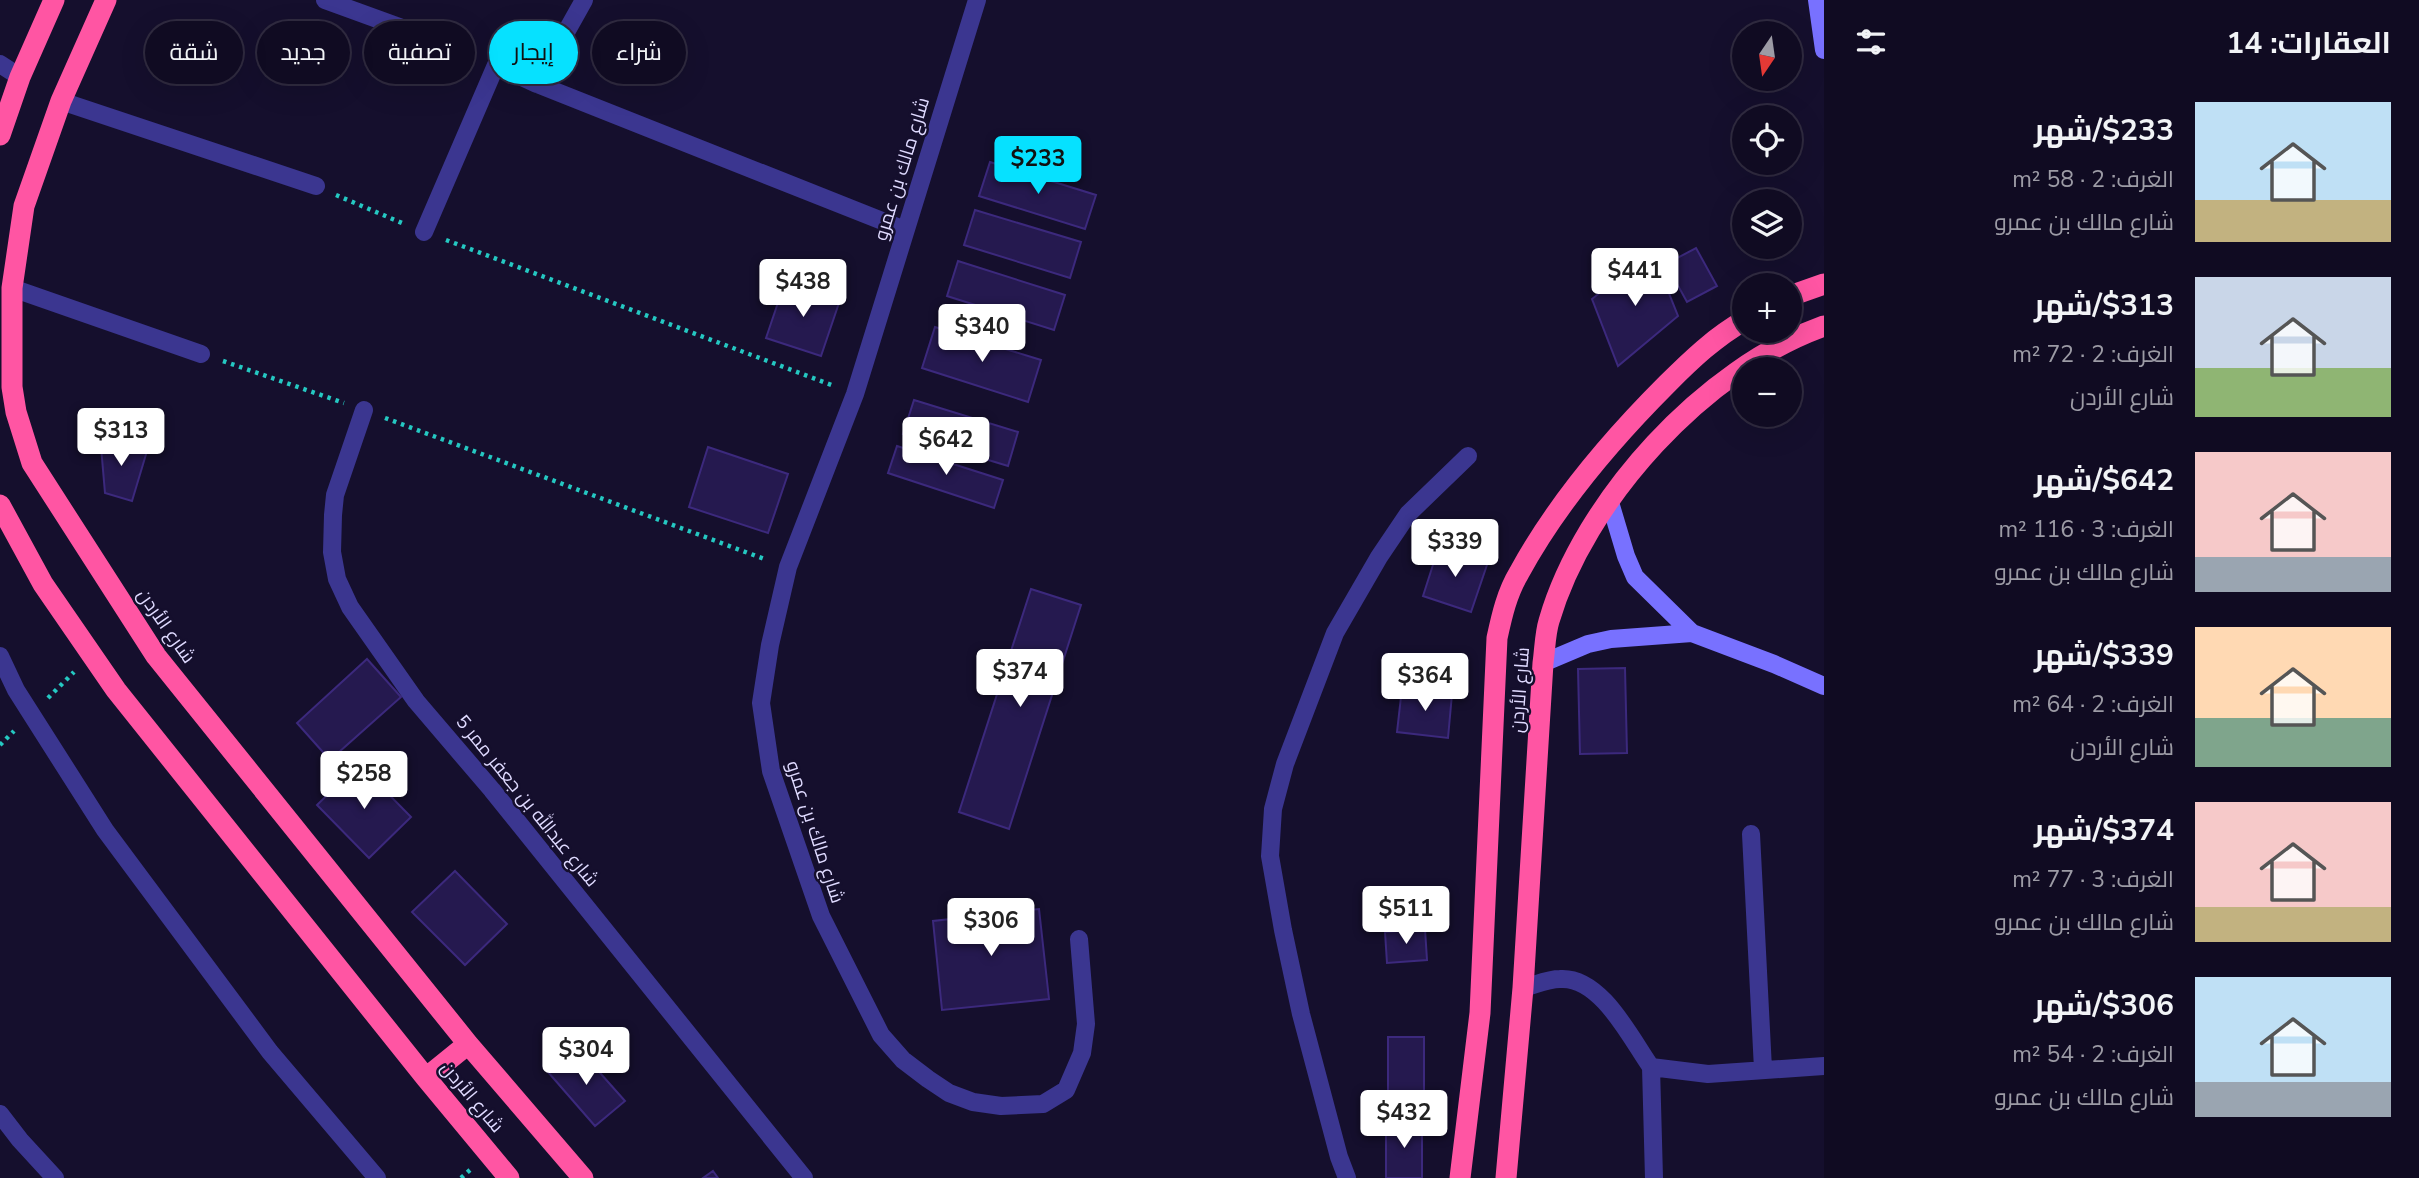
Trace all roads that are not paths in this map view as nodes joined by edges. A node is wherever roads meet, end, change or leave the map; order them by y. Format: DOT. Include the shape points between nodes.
graph roads {
  1 [pos="54,0"];
  2 [pos="106,0"];
  3 [pos="325,0"];
  4 [pos="584,0"];
  5 [pos="977,0"];
  6 [pos="1817,0"];
  7 [pos="383,21"];
  8 [pos="572,21"];
  9 [pos="1824,50"];
  10 [pos="0,64"];
  11 [pos="20,77"];
  12 [pos="489,81"];
  13 [pos="537,84"];
  14 [pos="61,101"];
  15 [pos="0,135"];
  16 [pos="316,186"];
  17 [pos="905,230"];
  18 [pos="424,232"];
  19 [pos="1824,284"];
  20 [pos="12,288"];
  21 [pos="1802,292"];
  22 [pos="1824,326"];
  23 [pos="1732,329"];
  24 [pos="201,354"];
  25 [pos="364,410"];
  26 [pos="1468,456"];
  27 [pos="1609,499"];
  28 [pos="0,505"];
  29 [pos="1692,633"];
  30 [pos="0,656"];
  31 [pos="1543,663"];
  32 [pos="1824,687"];
  33 [pos="1751,834"];
  34 [pos="1079,939"];
  35 [pos="1523,988"];
  36 [pos="468,1044"];
  37 [pos="1824,1066"];
  38 [pos="1651,1068"];
  39 [pos="1763,1069"];
  40 [pos="426,1078"];
  41 [pos="0,1114"];
  42 [pos="55,1178"];
  43 [pos="377,1178"];
  44 [pos="509,1178"];
  45 [pos="583,1178"];
  46 [pos="804,1178"];
  47 [pos="1346,1178"];
  48 [pos="1460,1178"];
  49 [pos="1506,1178"];
  50 [pos="1654,1178"];
  1 -- 11 [label="highway"];
  2 -- 14 [label="highway, شارع الأردن"];
  3 -- 7 [label="street"];
  4 -- 8 [label="street"];
  5 -- 17 [label="street, شارع مالك بن عمرو"];
  6 -- 9 [label="street"];
  10 -- 11 [label="street"];
  11 -- 15 [label="highway"];
  12 -- 18 [label="street"];
  13 -- 17 [label="street"];
  14 -- 16 [label="street"];
  14 -- 20 [label="highway, شارع الأردن" via="24,206"];
  17 -- 34 [label="street, شارع مالك بن عمرو" via="855,394 788,567 761,703 771,771 821,916 860,998 881,1035 903,1060 949,1093 1001,1106 1043,1104 1066,1090 1082,1053 1086,1024"];
  19 -- 21 [label="highway"];
  20 -- 24 [label="street"];
  20 -- 36 [label="highway, شارع الأردن" via="12,387 32,463 156,656"];
  22 -- 27 [label="highway, شارع الأردن" via="1761,356 1725,380 1695,405"];
  23 -- 48 [label="highway, شارع الأردن" via="1703,348 1587,473 1549,523 1505,603 1497,638 1480,1013"];
  25 -- 46 [label="street, شارع عبدالله بن جعفر ممر 5" via="335,495 333,515 332,552 337,579 350,607 416,701"];
  26 -- 47 [label="street" via="1408,514 1335,632 1284,764 1273,809 1270,856 1283,930"];
  27 -- 29 [label="street" via="1635,577"];
  27 -- 31 [label="highway, شارع الأردن" via="1555,602"];
  28 -- 40 [label="highway, شارع الأردن" via="43,584 116,690"];
  29 -- 31 [label="street" via="1611,639"];
  29 -- 32 [label="street"];
  30 -- 43 [label="street" via="16,690 105,830 270,1052"];
  31 -- 35 [label="highway, شارع الأردن"];
  33 -- 39 [label="street"];
  35 -- 38 [label="street" via="1562,978 1591,989 1604,999"];
  35 -- 49 [label="highway, شارع الأردن"];
  36 -- 40 [label="highway"];
  36 -- 45 [label="highway, شارع الأردن"];
  37 -- 39 [label="street"];
  38 -- 39 [label="street" via="1708,1074"];
  38 -- 50 [label="street"];
  40 -- 44 [label="highway, شارع الأردن"];
  41 -- 42 [label="street"];
}
